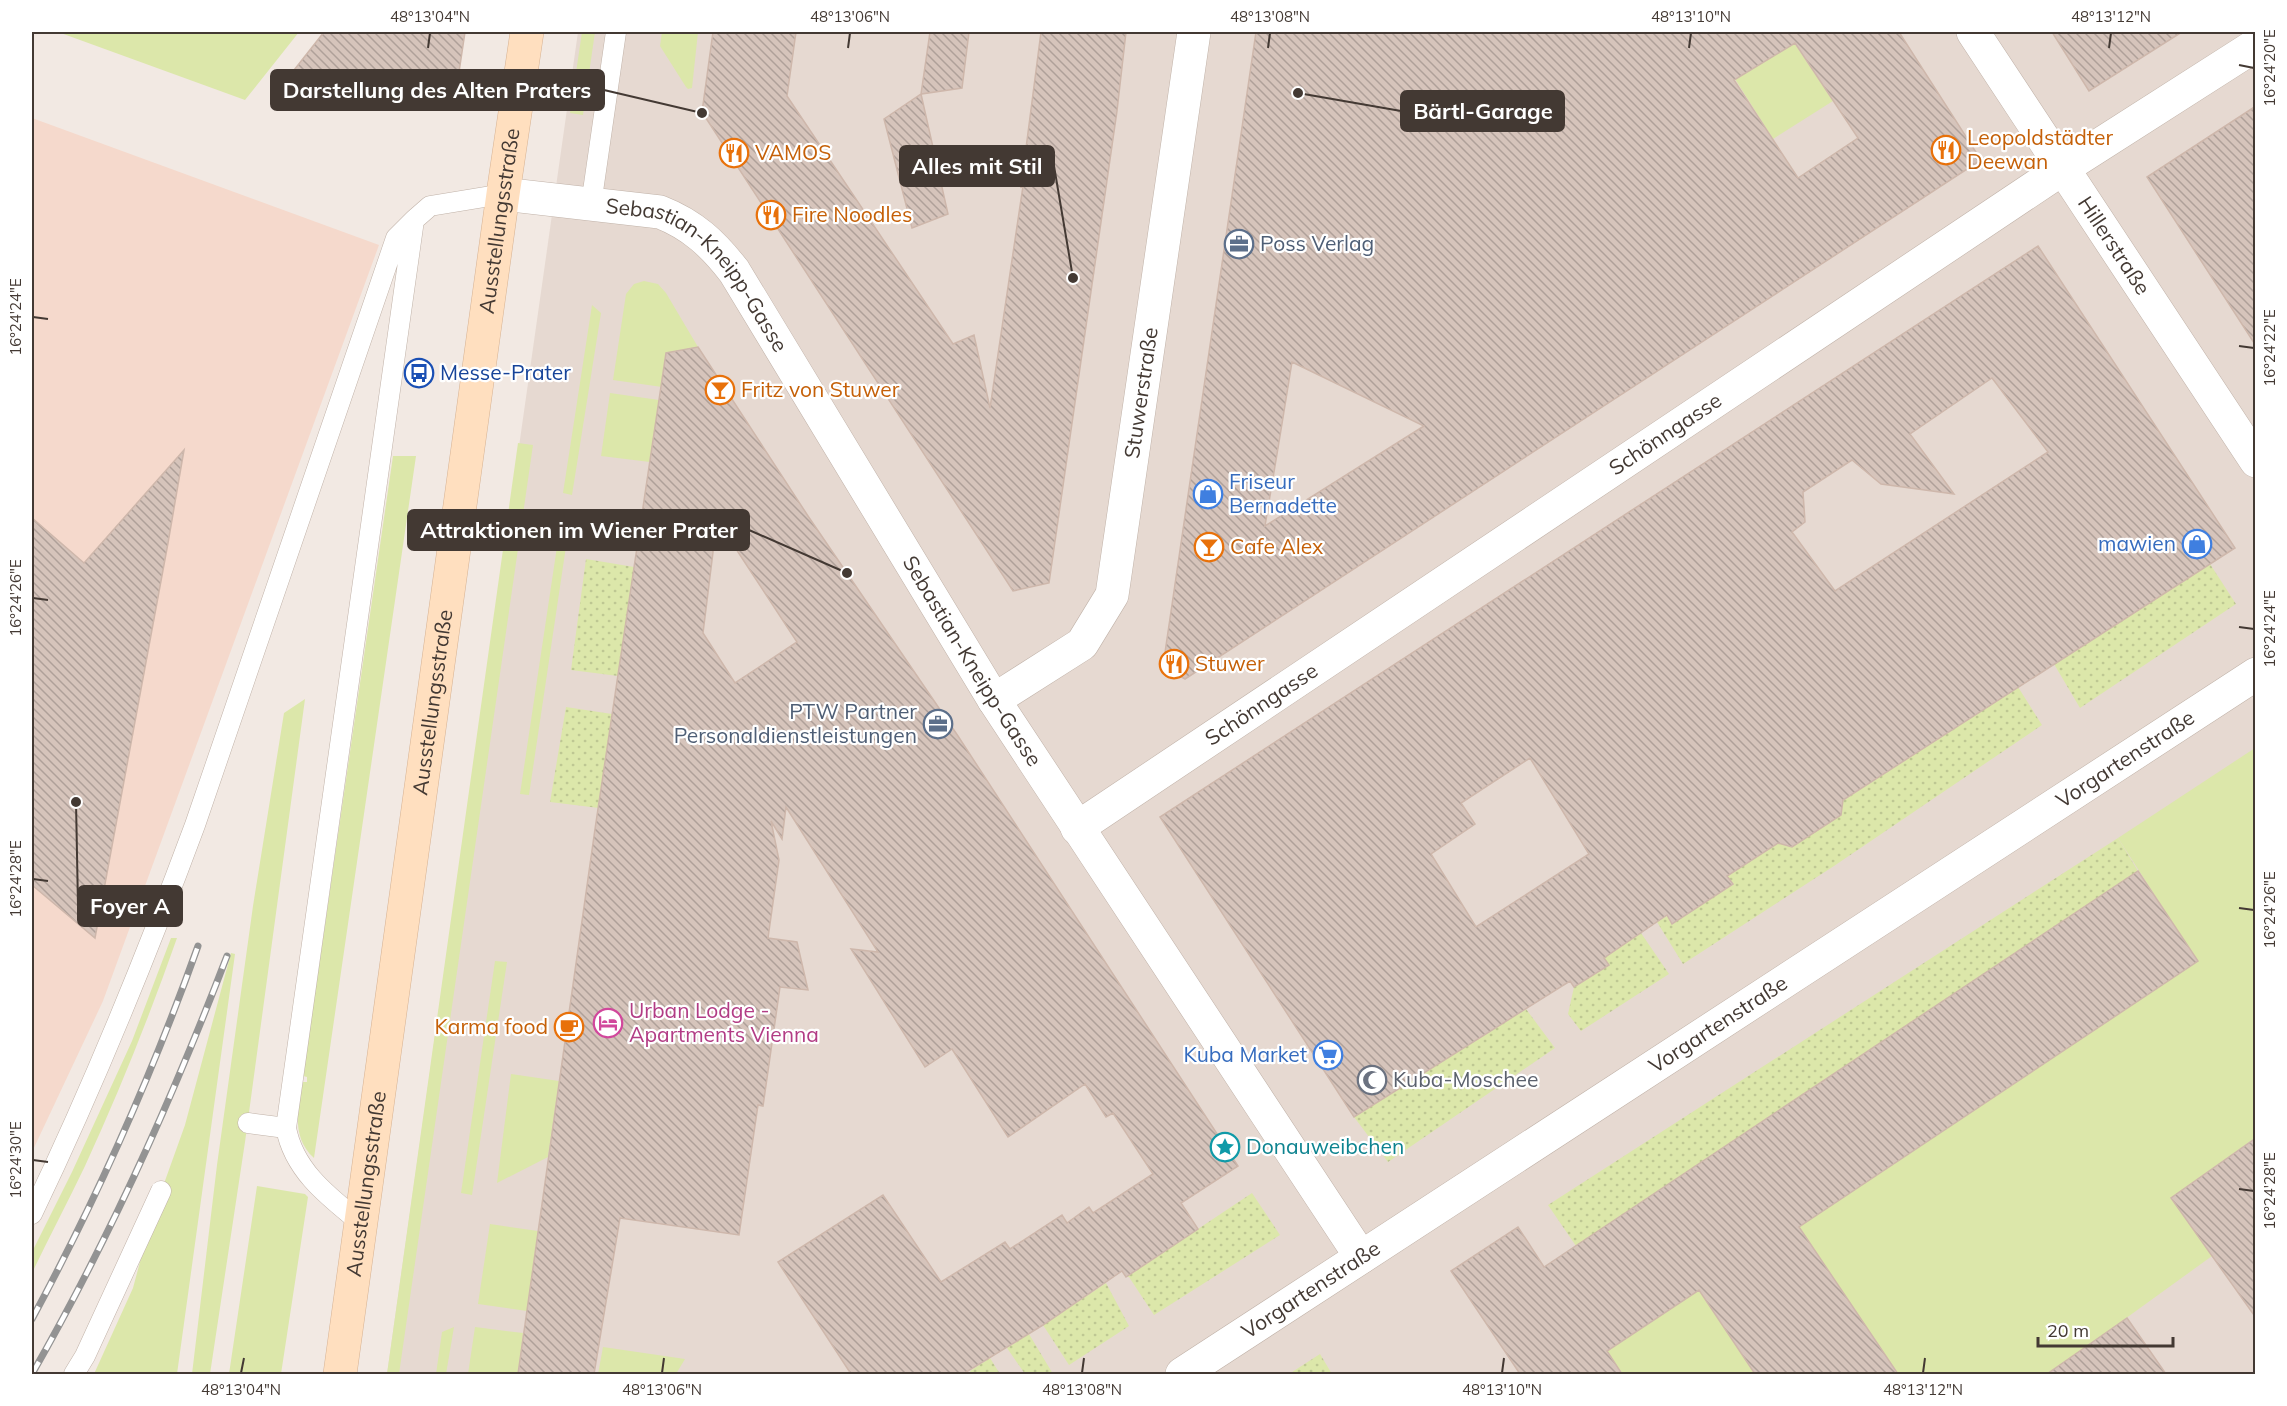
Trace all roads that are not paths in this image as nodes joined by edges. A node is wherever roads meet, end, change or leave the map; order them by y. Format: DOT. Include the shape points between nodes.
graph roads {
  1 [pos="527,32"];
  2 [pos="616,32"];
  3 [pos="1194,32"];
  4 [pos="1973,32"];
  5 [pos="2256,45"];
  6 [pos="2062,169"];
  7 [pos="503,194"];
  8 [pos="591,205"];
  9 [pos="414,220"];
  10 [pos="2256,461"];
  11 [pos="2256,674"];
  12 [pos="994,700"];
  13 [pos="1077,828"];
  14 [pos="248,1123"];
  15 [pos="286,1128"];
  16 [pos="161,1191"];
  17 [pos="32,1214"];
  18 [pos="361,1223"];
  19 [pos="1361,1257"];
  20 [pos="74,1374"];
  21 [pos="340,1374"];
  22 [pos="1182,1374"];
  1 -- 7 [label="main road, Ausstellungsstraße"];
  2 -- 8 [label="lane"];
  3 -- 12 [label="street, Stuwerstraße" via="1112,595 1082,644"];
  4 -- 6 [label="street, Hillerstraße"];
  5 -- 6 [label="street, Schönngasse"];
  6 -- 10 [label="street, Hillerstraße"];
  6 -- 13 [label="street, Schönngasse"];
  7 -- 8 [label="street, Sebastian-Kneipp-Gasse"];
  7 -- 9 [label="lane" via="430,206"];
  7 -- 18 [label="main road, Ausstellungsstraße"];
  8 -- 12 [label="street, Sebastian-Kneipp-Gasse" via="660,212 697,231 721,254"];
  9 -- 15 [label="lane"];
  9 -- 17 [label="lane" via="396,238 167,900"];
  11 -- 19 [label="street, Vorgartenstraße"];
  12 -- 13 [label="street, Sebastian-Kneipp-Gasse"];
  13 -- 19 [label="street, Sebastian-Kneipp-Gasse"];
  14 -- 15 [label="lane"];
  15 -- 18 [label="lane" via="295,1159"];
  16 -- 20 [label="lane"];
  18 -- 21 [label="main road, Ausstellungsstraße"];
  19 -- 22 [label="street, Vorgartenstraße"];
}
